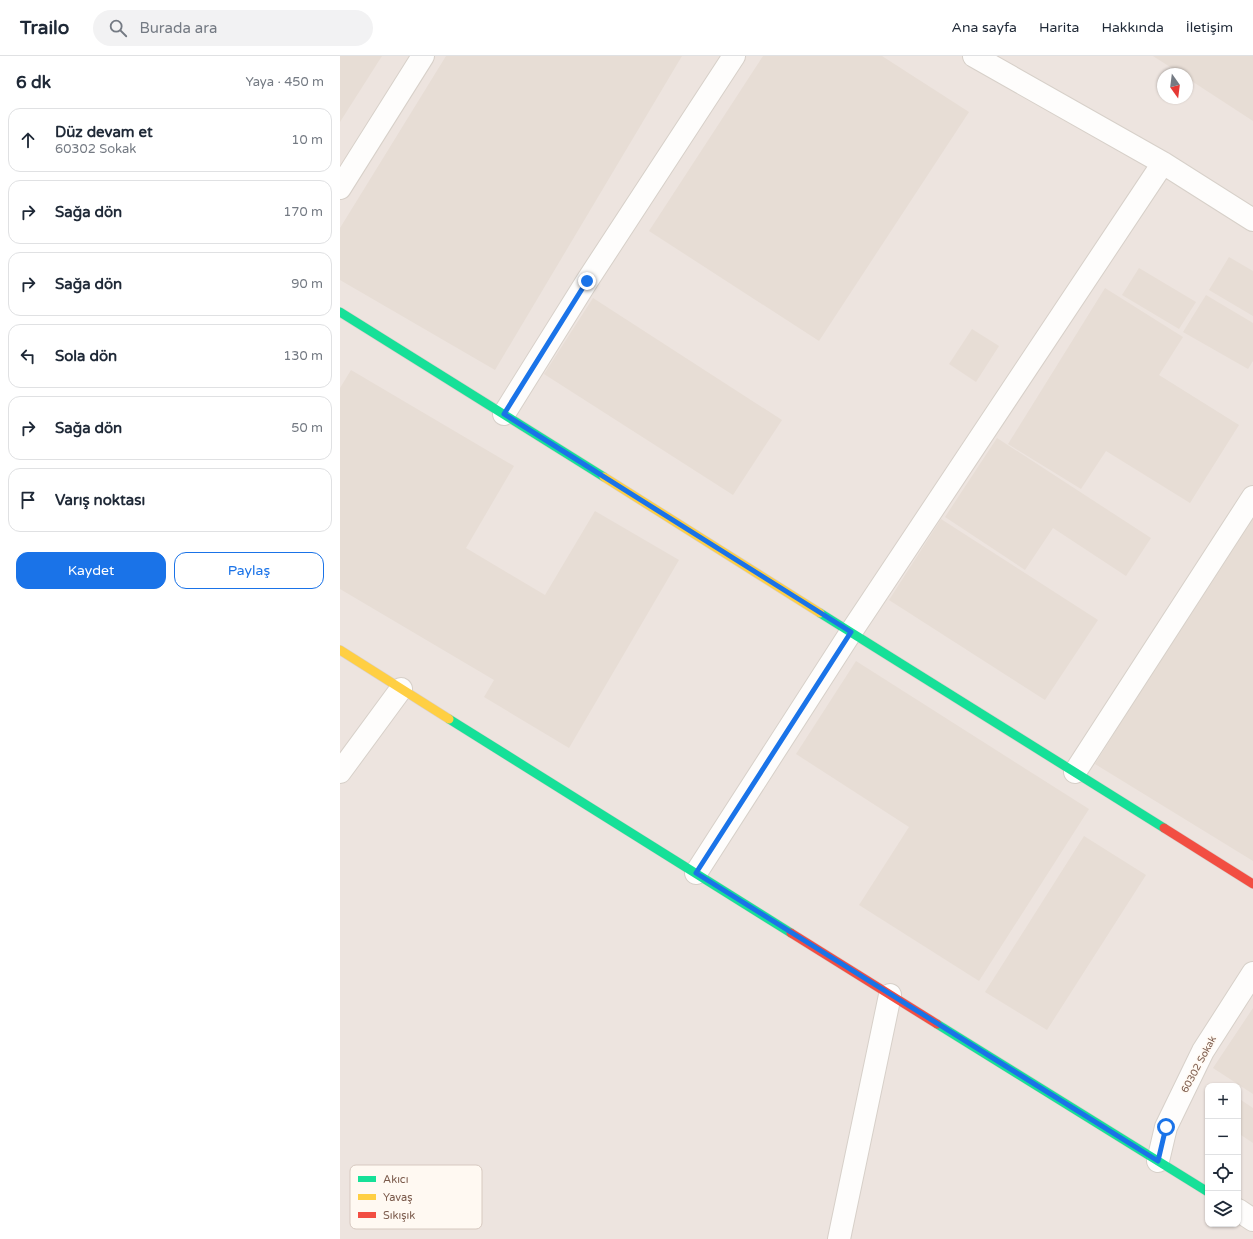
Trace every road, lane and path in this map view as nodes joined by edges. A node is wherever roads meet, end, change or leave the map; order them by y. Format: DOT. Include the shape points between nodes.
graph roads {
  1 [pos="423,56"];
  2 [pos="734,56"];
  3 [pos="974,56"];
  4 [pos="1162,163"];
  5 [pos="340,188"];
  6 [pos="1253,220"];
  7 [pos="340,312"];
  8 [pos="504,414"];
  9 [pos="1253,497"];
  10 [pos="851,632"];
  11 [pos="340,650"];
  12 [pos="401,689"];
  13 [pos="340,772"];
  14 [pos="1075,772"];
  15 [pos="696,873"];
  16 [pos="1253,884"];
  17 [pos="1253,974"];
  18 [pos="890,995"];
  19 [pos="1158,1161"];
  20 [pos="1206,1191"];
  21 [pos="1241,1212"];
  22 [pos="1253,1220"];
  23 [pos="839,1239"];
  1 -- 5 [label="street"];
  2 -- 8 [label="street" via="587,281"];
  3 -- 4 [label="street"];
  4 -- 6 [label="street"];
  4 -- 10 [label="street"];
  7 -- 8 [label="street"];
  8 -- 10 [label="street"];
  9 -- 14 [label="street"];
  10 -- 14 [label="street"];
  10 -- 15 [label="street"];
  11 -- 12 [label="street"];
  12 -- 13 [label="street"];
  12 -- 15 [label="street"];
  14 -- 16 [label="street"];
  15 -- 18 [label="street"];
  17 -- 19 [label="street, 60302 Sokak" via="1203,1051 1166,1127"];
  18 -- 19 [label="street"];
  18 -- 23 [label="street"];
  19 -- 20 [label="street"];
  21 -- 22 [label="street"];
}
